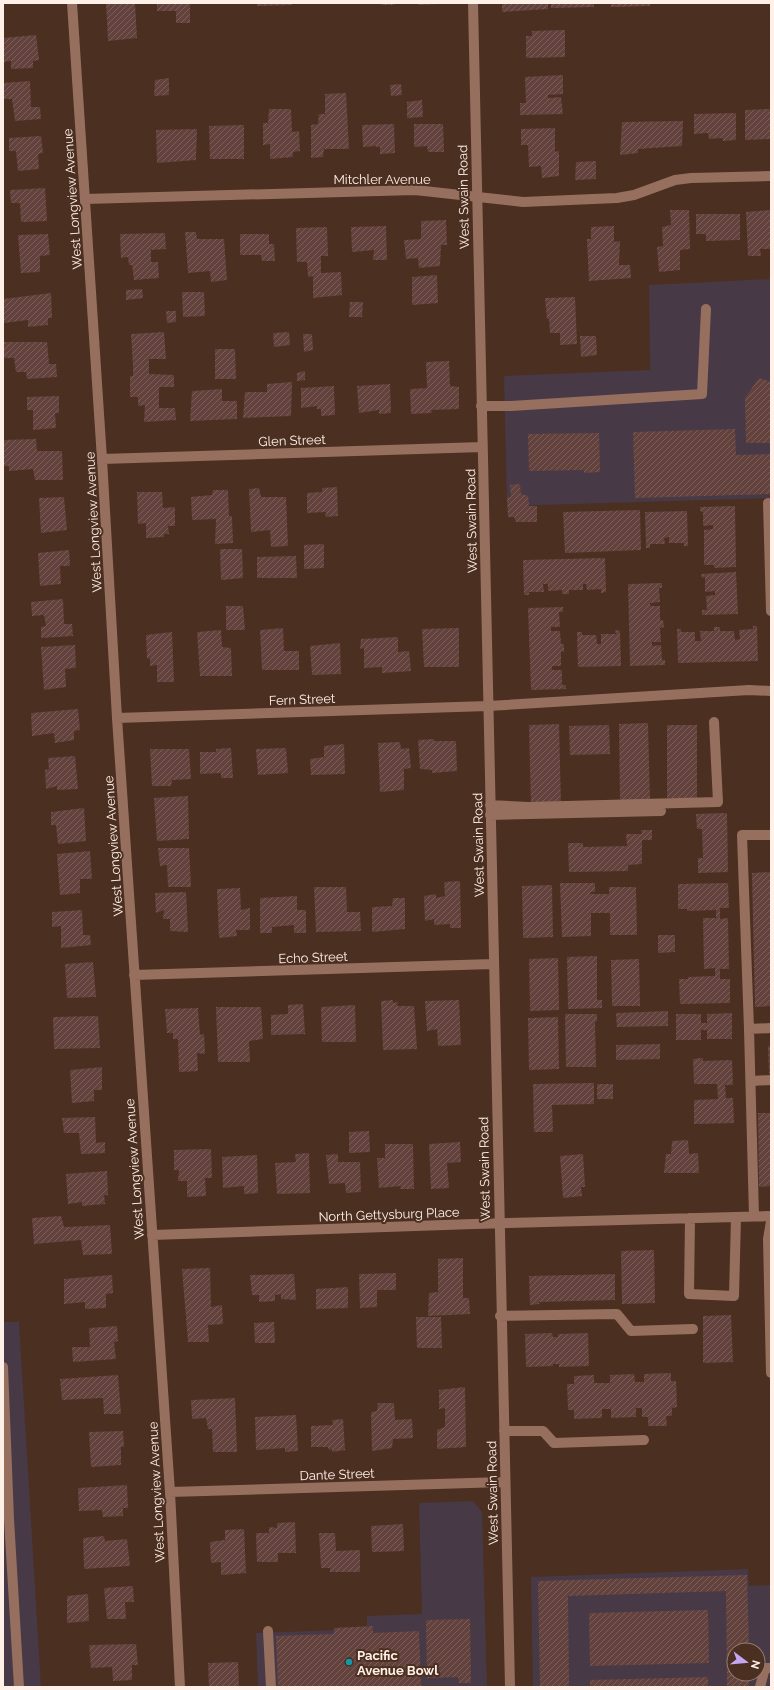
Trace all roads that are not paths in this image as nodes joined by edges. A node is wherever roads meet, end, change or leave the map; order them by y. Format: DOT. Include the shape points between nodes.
graph roads {
  1 [pos="72,3"];
  2 [pos="473,3"];
  3 [pos="771,176"];
  4 [pos="476,197"];
  5 [pos="85,199"];
  6 [pos="706,309"];
  7 [pos="481,406"];
  8 [pos="482,447"];
  9 [pos="102,459"];
  10 [pos="768,503"];
  11 [pos="771,611"];
  12 [pos="771,690"];
  13 [pos="488,706"];
  14 [pos="117,718"];
  15 [pos="714,722"];
  16 [pos="490,805"];
  17 [pos="661,811"];
  18 [pos="490,816"];
  19 [pos="771,835"];
  20 [pos="493,964"];
  21 [pos="134,975"];
  22 [pos="771,1028"];
  23 [pos="749,1029"];
  24 [pos="771,1080"];
  25 [pos="751,1081"];
  26 [pos="754,1216"];
  27 [pos="771,1216"];
  28 [pos="736,1217"];
  29 [pos="690,1218"];
  30 [pos="771,1221"];
  31 [pos="498,1224"];
  32 [pos="152,1235"];
  33 [pos="500,1316"];
  34 [pos="693,1329"];
  35 [pos="3,1367"];
  36 [pos="771,1373"];
  37 [pos="504,1432"];
  38 [pos="644,1440"];
  39 [pos="504,1482"];
  40 [pos="170,1492"];
  41 [pos="268,1631"];
  42 [pos="771,1668"];
  43 [pos="19,1687"];
  44 [pos="180,1687"];
  45 [pos="271,1687"];
  46 [pos="510,1687"];
  47 [pos="760,1687"];
  1 -- 5 [label="street, West Longview Avenue"];
  2 -- 4 [label="street, West Swain Road"];
  3 -- 4 [label="street, Mitchler Avenue" via="675,180 634,195 617,198 523,202"];
  4 -- 5 [label="street, Mitchler Avenue" via="415,190"];
  4 -- 7 [label="street, West Swain Road"];
  5 -- 9 [label="street, West Longview Avenue"];
  6 -- 7 [label="street" via="702,394"];
  7 -- 8 [label="street, West Swain Road"];
  8 -- 9 [label="street, Glen Street"];
  8 -- 13 [label="street, West Swain Road"];
  9 -- 14 [label="street, West Longview Avenue"];
  10 -- 11 [label="street"];
  12 -- 13 [label="street, Fern Street"];
  13 -- 14 [label="street, Fern Street"];
  13 -- 16 [label="street, West Swain Road"];
  14 -- 21 [label="street, West Longview Avenue"];
  15 -- 16 [label="street" via="718,802 528,808"];
  16 -- 18 [label="street, West Swain Road"];
  17 -- 18 [label="street"];
  18 -- 20 [label="street, West Swain Road"];
  19 -- 23 [label="street" via="742,835"];
  20 -- 21 [label="street, Echo Street"];
  20 -- 31 [label="street, West Swain Road"];
  21 -- 32 [label="street, West Longview Avenue"];
  22 -- 23 [label="street"];
  23 -- 25 [label="street"];
  24 -- 25 [label="street"];
  25 -- 26 [label="street"];
  26 -- 27 [label="street, North Gettysburg Place"];
  26 -- 28 [label="street, North Gettysburg Place"];
  28 -- 29 [label="street, North Gettysburg Place"];
  28 -- 29 [label="street" via="734,1296 689,1294"];
  29 -- 31 [label="street, North Gettysburg Place"];
  30 -- 36 [label="street" via="768,1239"];
  31 -- 32 [label="street, North Gettysburg Place"];
  31 -- 33 [label="street, West Swain Road"];
  32 -- 40 [label="street, West Longview Avenue"];
  33 -- 34 [label="street" via="617,1314 631,1331"];
  33 -- 37 [label="street, West Swain Road"];
  35 -- 43 [label="street"];
  37 -- 38 [label="street" via="544,1431 554,1443"];
  37 -- 39 [label="street, West Swain Road"];
  39 -- 40 [label="street, Dante Street"];
  39 -- 46 [label="street, West Swain Road"];
  40 -- 44 [label="street, West Longview Avenue"];
  41 -- 45 [label="street"];
  42 -- 47 [label="street" via="765,1668"];
}
